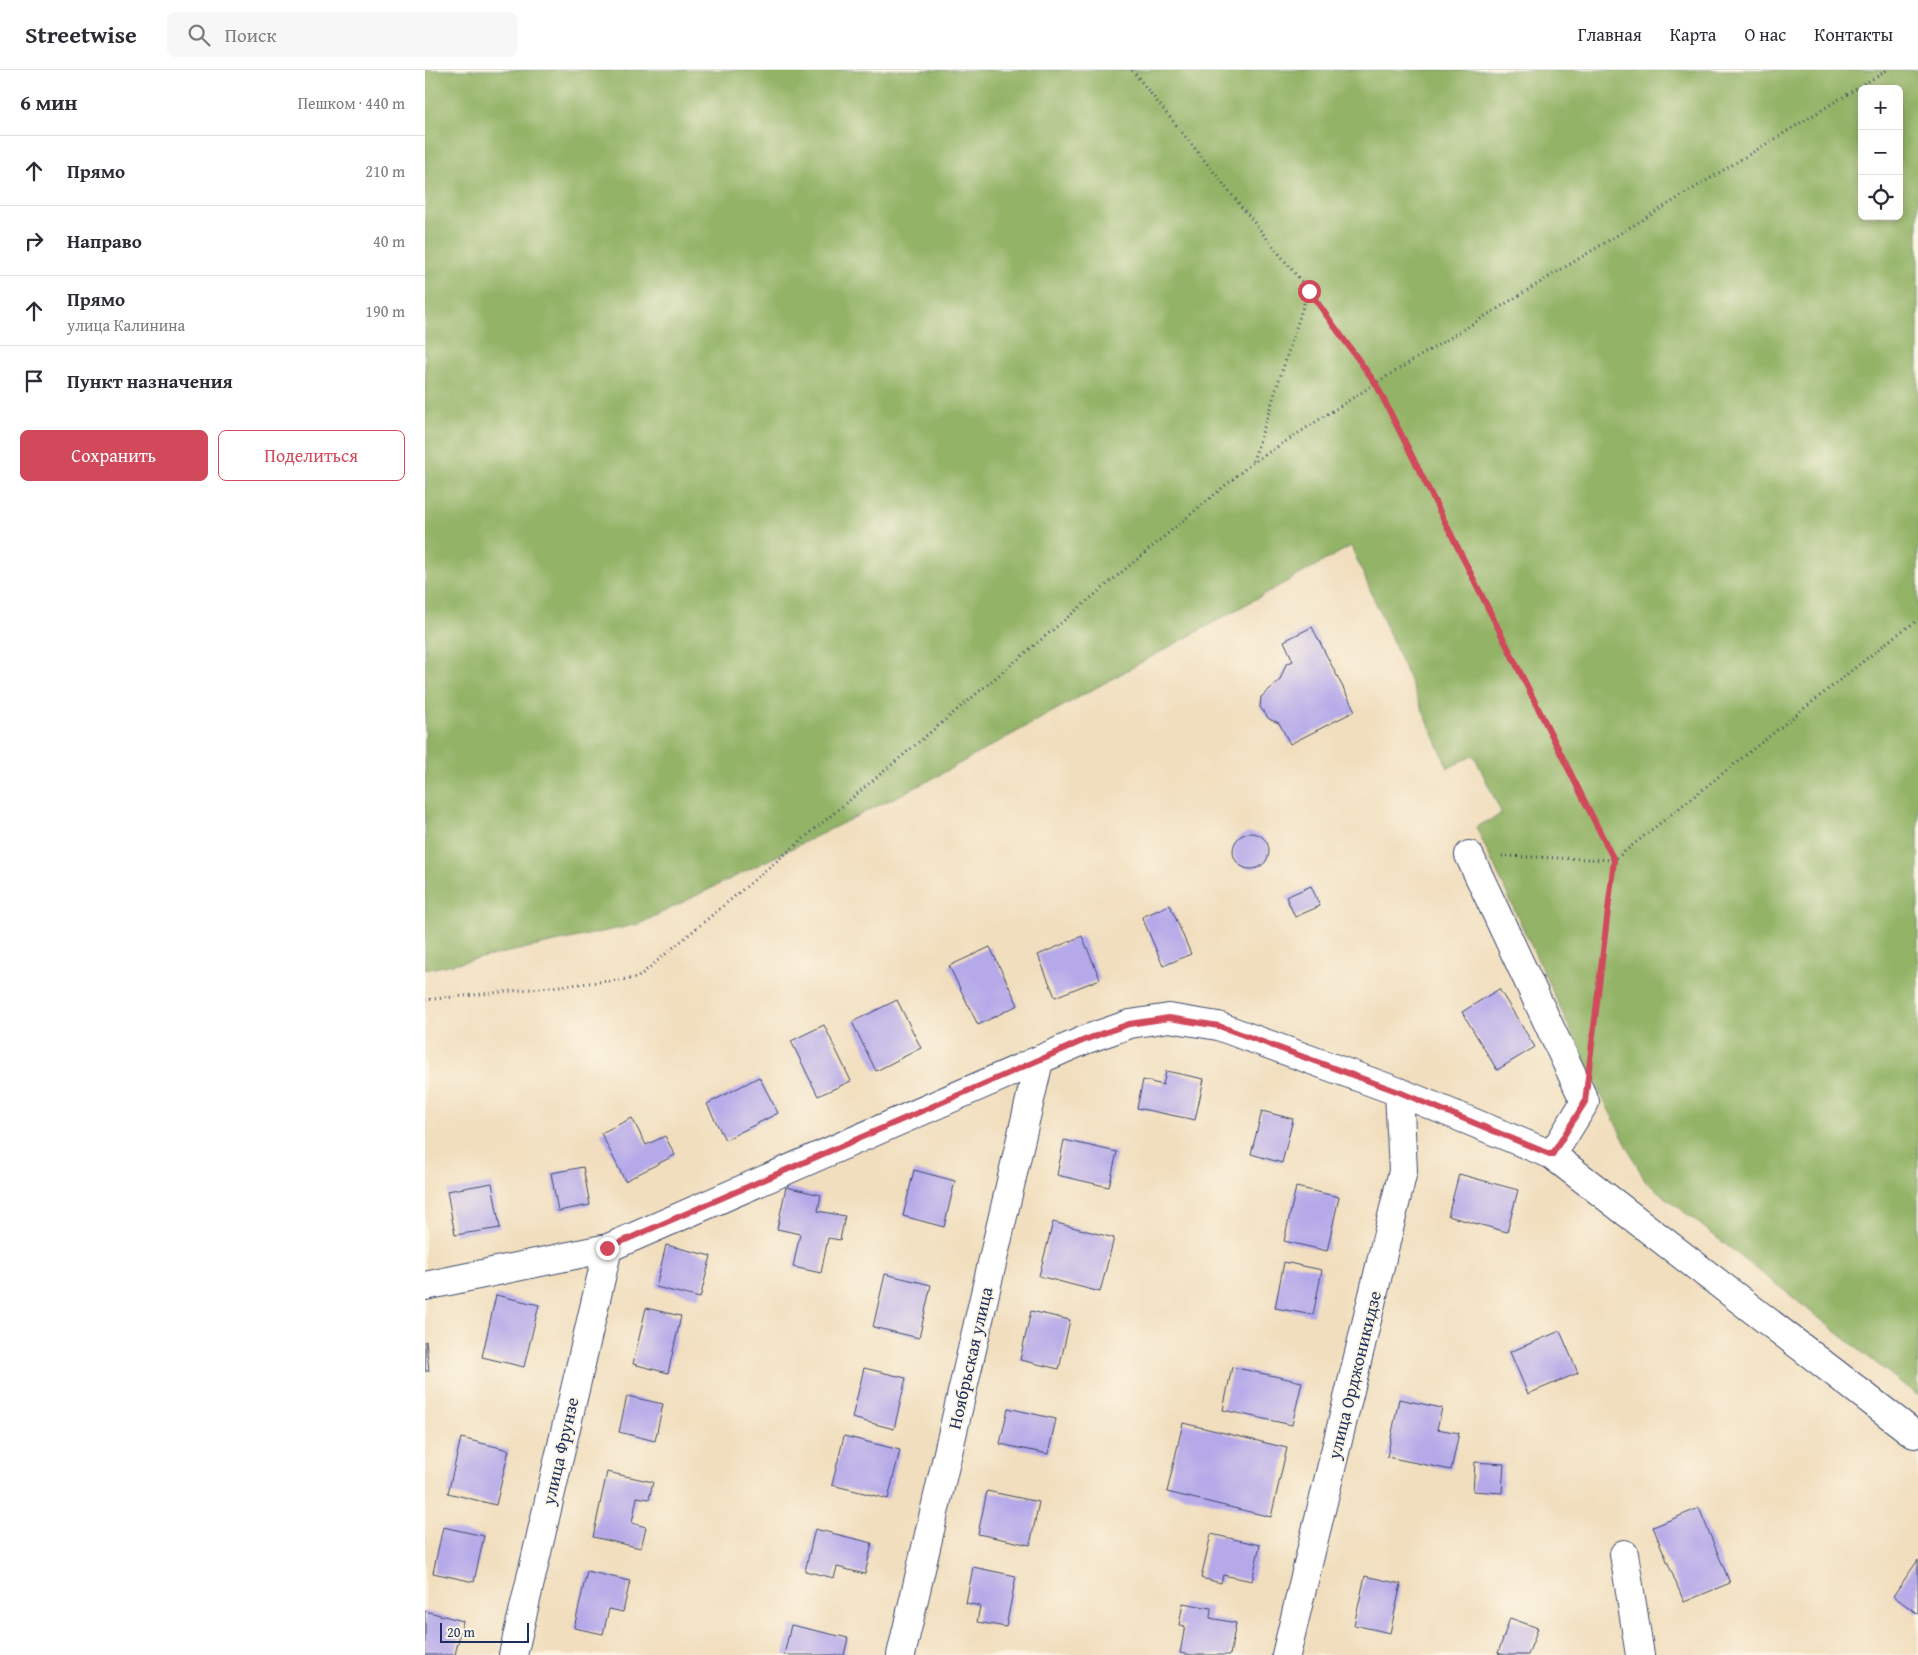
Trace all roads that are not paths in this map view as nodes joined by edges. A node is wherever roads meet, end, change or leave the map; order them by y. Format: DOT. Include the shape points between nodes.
graph roads {
  1 [pos="1469,855"];
  2 [pos="1039,1061"];
  3 [pos="1399,1092"];
  4 [pos="1552,1155"];
  5 [pos="607,1248"];
  6 [pos="425,1286"];
  7 [pos="1914,1434"];
  8 [pos="1624,1554"];
  9 [pos="513,1655"];
  10 [pos="901,1655"];
  11 [pos="1287,1655"];
  12 [pos="1640,1655"];
  1 -- 4 [label="street" via="1585,1102"];
  2 -- 3 [label="street" via="1129,1024 1169,1018 1219,1026"];
  2 -- 5 [label="street"];
  2 -- 10 [label="street, Ноябрьская улица"];
  3 -- 4 [label="street"];
  3 -- 11 [label="street, улица Орджоникидзе" via="1403,1171"];
  4 -- 7 [label="street"];
  5 -- 6 [label="street"];
  5 -- 9 [label="street, улица Фрунзе"];
  8 -- 12 [label="street"];
}
